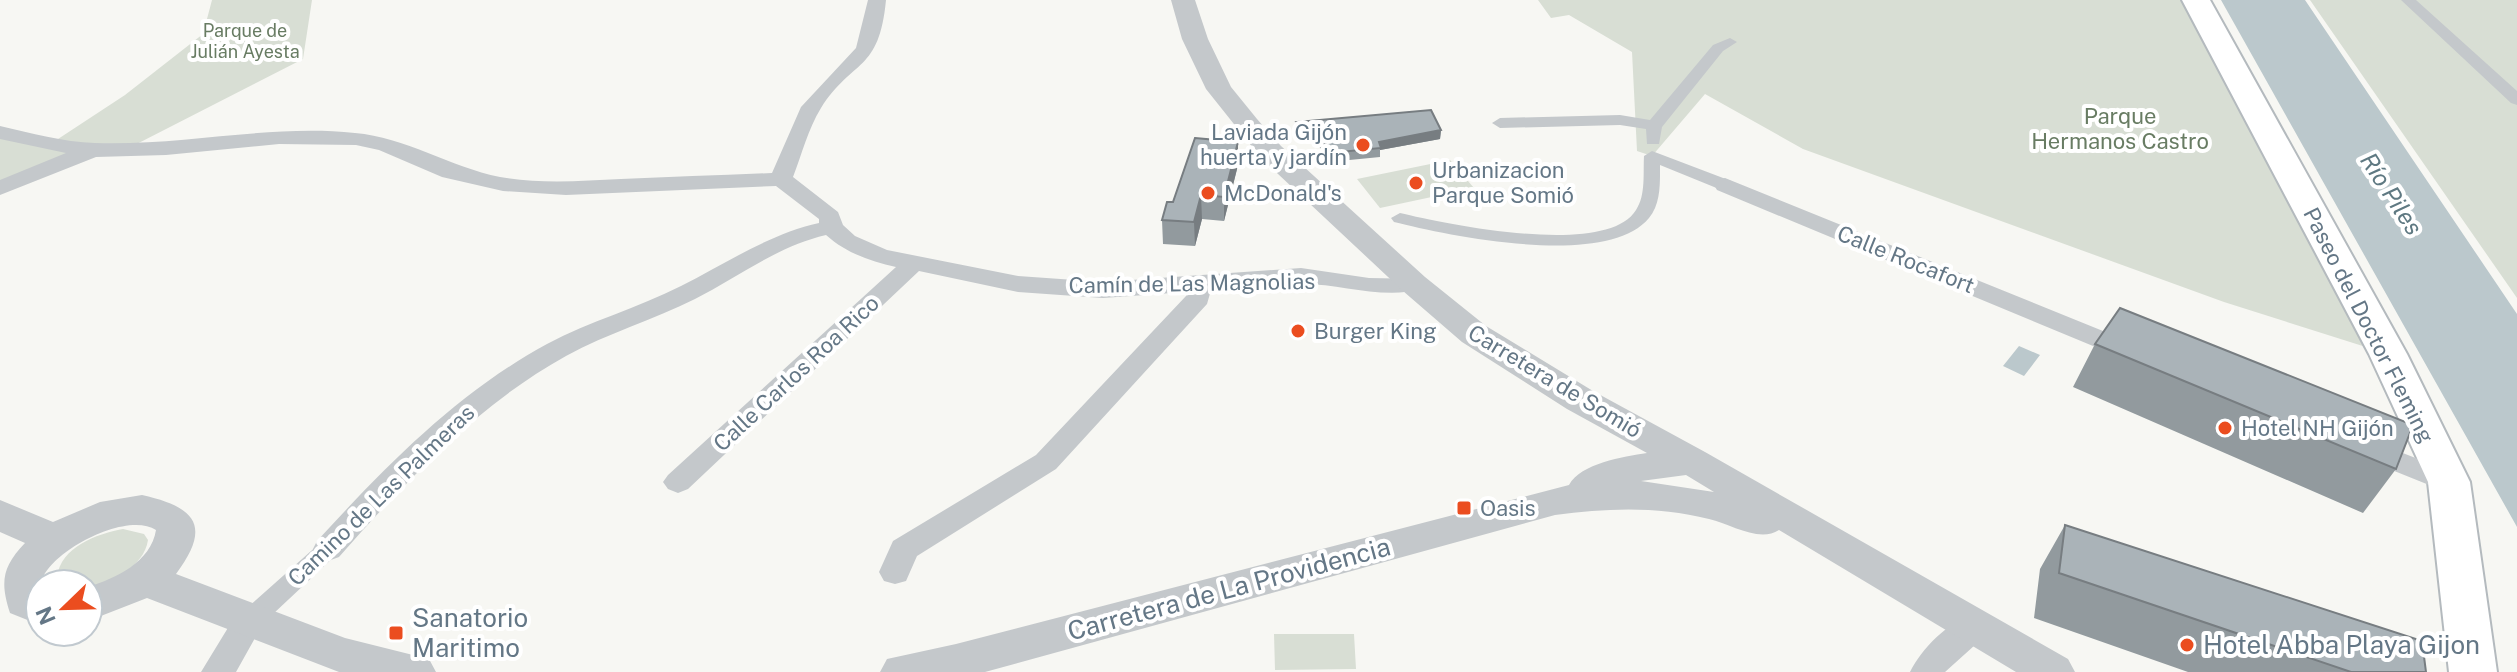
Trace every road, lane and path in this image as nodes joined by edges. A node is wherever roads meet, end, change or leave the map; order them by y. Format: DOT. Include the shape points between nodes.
graph roads {
  1 [pos="877,0"];
  2 [pos="1183,0"];
  3 [pos="2196,0"];
  4 [pos="2408,0"];
  5 [pos="1730,42"];
  6 [pos="2517,100"];
  7 [pos="1500,123"];
  8 [pos="1654,126"];
  9 [pos="0,132"];
  10 [pos="94,150"];
  11 [pos="1652,156"];
  12 [pos="781,179"];
  13 [pos="1725,185"];
  14 [pos="0,188"];
  15 [pos="1400,218"];
  16 [pos="831,227"];
  17 [pos="913,264"];
  18 [pos="1199,282"];
  19 [pos="1414,284"];
  20 [pos="2153,360"];
  21 [pos="1580,400"];
  22 [pos="2344,439"];
  23 [pos="1692,461"];
  24 [pos="678,482"];
  25 [pos="2449,482"];
  26 [pos="1607,485"];
  27 [pos="0,515"];
  28 [pos="56,540"];
  29 [pos="328,549"];
  30 [pos="1858,559"];
  31 [pos="27,568"];
  32 [pos="895,572"];
  33 [pos="24,574"];
  34 [pos="146,580"];
  35 [pos="104,597"];
  36 [pos="24,598"];
  37 [pos="248,622"];
  38 [pos="1974,627"];
  39 [pos="218,672"];
  40 [pos="414,672"];
  41 [pos="902,672"];
  42 [pos="1927,672"];
  43 [pos="2053,672"];
  44 [pos="2473,672"];
  1 -- 12 [label="street" via="869,47 818,99"];
  2 -- 19 [label="street, Carretera de Somió" via="1219,89 1247,125"];
  3 -- 25 [label="main road, Paseo del Doctor Fleming" via="2388,354"];
  4 -- 6 [label="street"];
  5 -- 8 [label="street" via="1718,48"];
  7 -- 8 [label="street" via="1620,120"];
  8 -- 11 [label="street"];
  9 -- 10 [label="street"];
  10 -- 12 [label="street" via="279,138 356,139 450,172 503,184 566,188"];
  10 -- 14 [label="street"];
  11 -- 13 [label="street, Calle Rocafort"];
  11 -- 15 [label="street" via="1650,198 1642,217 1584,240 1527,241"];
  12 -- 16 [label="street, Camín de Las Magnolias" via="830,217"];
  13 -- 20 [label="street, Calle Rocafort"];
  16 -- 17 [label="street, Camín de Las Magnolias" via="880,256"];
  16 -- 29 [label="street, Camino de Las Palmeras" via="807,231 684,295 556,350 484,396 390,481"];
  17 -- 18 [label="street, Camín de Las Magnolias" via="1018,284 1103,290"];
  17 -- 24 [label="street, Calle Carlos Roa Rico"];
  18 -- 19 [label="street, Camín de Las Magnolias" via="1301,276 1369,286"];
  18 -- 32 [label="street" via="1198,298 1046,462 904,549"];
  19 -- 21 [label="street, Carretera de Somió" via="1474,334"];
  21 -- 23 [label="street, Carretera de Somió"];
  21 -- 26 [label="street" via="1612,432 1620,448"];
  22 -- 25 [label="street"];
  23 -- 26 [label="street, Carretera de La Providencia" via="1670,473"];
  23 -- 30 [label="street, Carretera de Somió"];
  25 -- 44 [label="main road, Paseo del Doctor Fleming"];
  26 -- 30 [label="street, Carretera de La Providencia" via="1689,497"];
  26 -- 41 [label="street, Carretera de La Providencia" via="971,658"];
  27 -- 28 [label="street"];
  28 -- 31 [label="street"];
  28 -- 34 [label="street" via="114,513 165,513 177,524 177,541"];
  29 -- 37 [label="street, Camino de Las Palmeras"];
  30 -- 38 [label="street"];
  33 -- 36 [label="street" via="19,585"];
  34 -- 35 [label="street"];
  34 -- 37 [label="street"];
  37 -- 39 [label="street, Camino de Las Palmeras"];
  37 -- 40 [label="street" via="341,655"];
  38 -- 42 [label="street"];
  38 -- 43 [label="street"];
}
